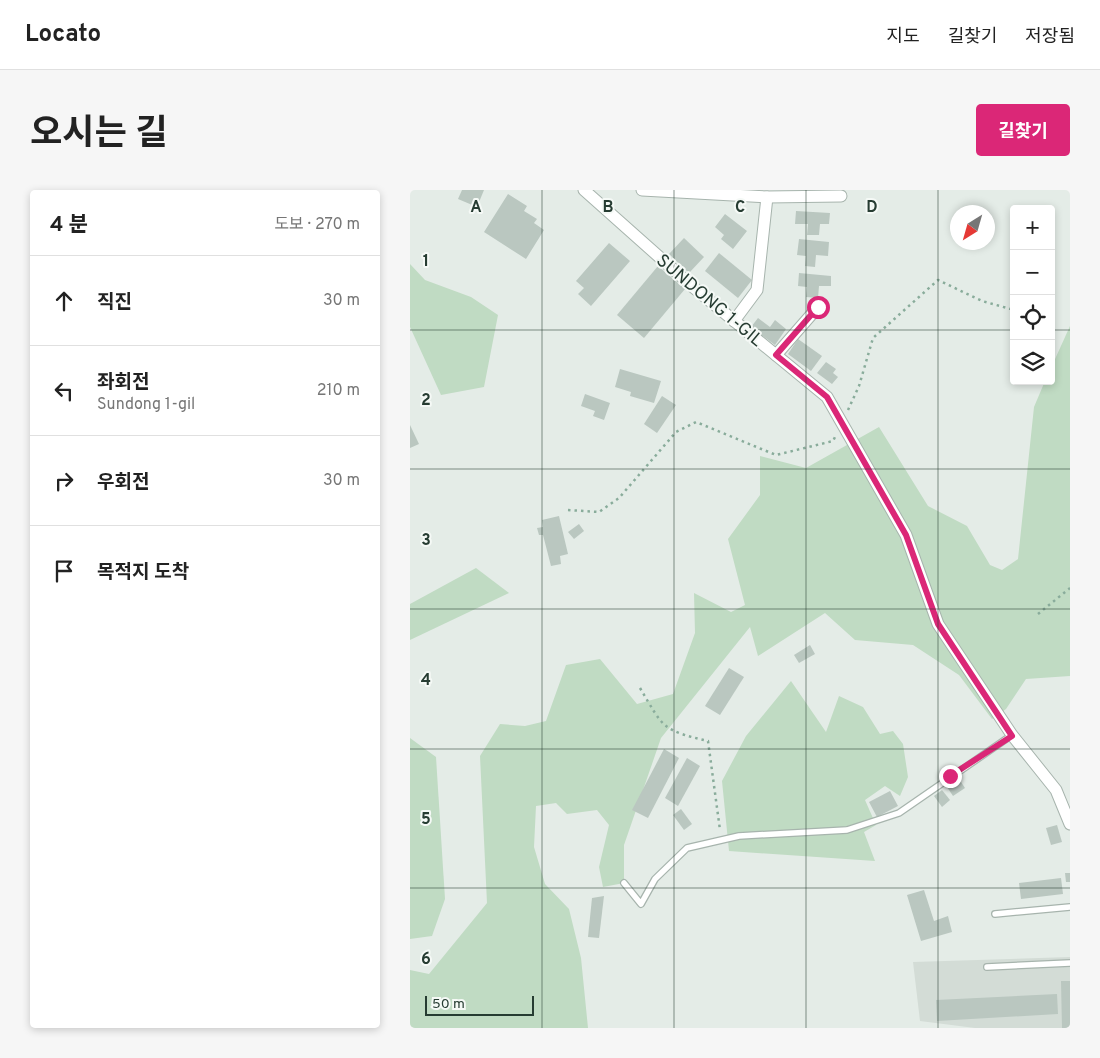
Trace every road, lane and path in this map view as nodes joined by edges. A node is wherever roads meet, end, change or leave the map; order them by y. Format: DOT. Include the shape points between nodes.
graph roads {
  1 [pos="584,190"];
  2 [pos="642,190"];
  3 [pos="767,196"];
  4 [pos="841,196"];
  5 [pos="818,307"];
  6 [pos="1010,309"];
  7 [pos="734,321"];
  8 [pos="776,355"];
  9 [pos="842,422"];
  10 [pos="568,510"];
  11 [pos="1070,588"];
  12 [pos="1038,614"];
  13 [pos="640,688"];
  14 [pos="1012,736"];
  15 [pos="1070,824"];
  16 [pos="722,839"];
  17 [pos="624,883"];
  18 [pos="1070,907"];
  19 [pos="995,914"];
  20 [pos="1070,963"];
  21 [pos="987,967"];
  1 -- 7 [label="street, SUNDONG 1-GIL"];
  2 -- 3 [label="street"];
  3 -- 4 [label="street"];
  3 -- 7 [label="street" via="757,290"];
  5 -- 8 [label="street"];
  6 -- 9 [label="path" via="982,301 938,280 873,338 860,386"];
  7 -- 8 [label="street, SUNDONG 1-GIL"];
  8 -- 9 [label="street, SUNDONG 1-GIL" via="827,397"];
  9 -- 10 [label="path" via="833,441 776,455 696,422 676,432 619,498 599,512"];
  9 -- 14 [label="street, SUNDONG 1-GIL" via="906,535 938,624"];
  11 -- 12 [label="path"];
  13 -- 16 [label="path" via="667,728 674,733 708,741"];
  14 -- 15 [label="street, SUNDONG 1-GIL" via="1056,790"];
  14 -- 16 [label="lane" via="899,812 847,830"];
  16 -- 17 [label="lane" via="687,848 655,879 641,904"];
  18 -- 19 [label="lane"];
  20 -- 21 [label="lane"];
}
